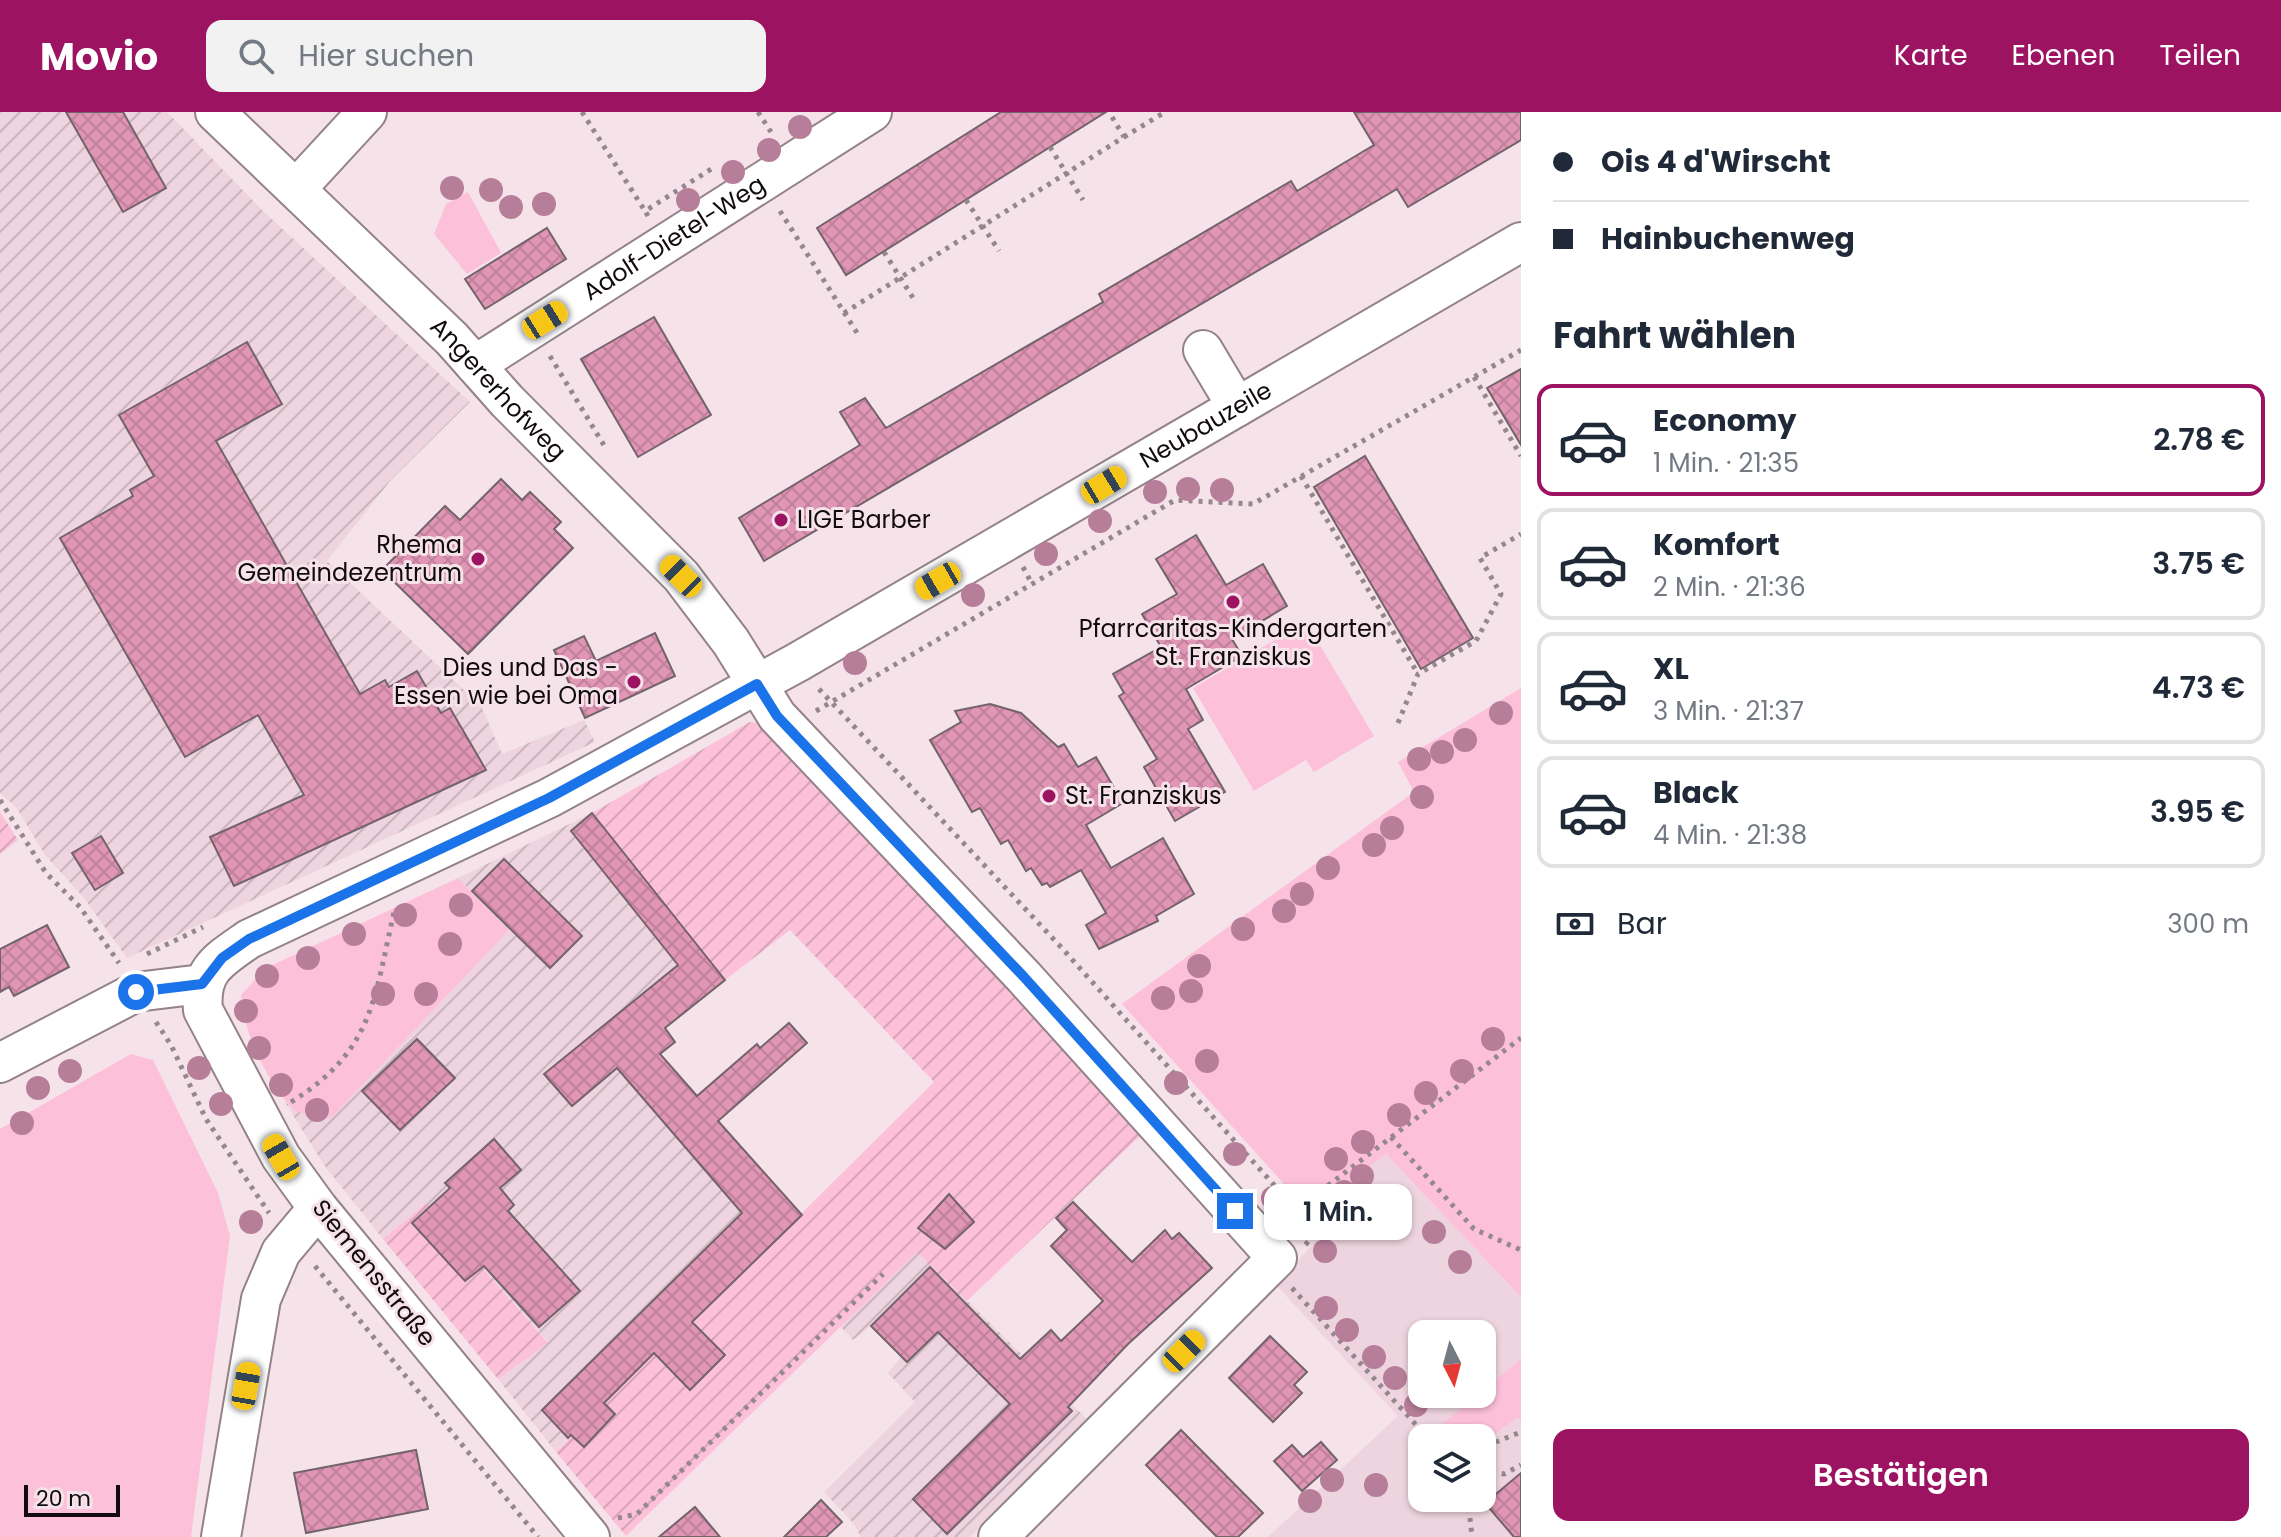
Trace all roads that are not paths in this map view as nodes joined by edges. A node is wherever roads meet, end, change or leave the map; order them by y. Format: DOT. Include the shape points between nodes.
graph roads {
  1 [pos="215,112"];
  2 [pos="367,112"];
  3 [pos="872,112"];
  4 [pos="296,189"];
  5 [pos="1521,242"];
  6 [pos="1203,350"];
  7 [pos="475,365"];
  8 [pos="1237,407"];
  9 [pos="757,684"];
  10 [pos="202,984"];
  11 [pos="0,1063"];
  12 [pos="318,1208"];
  13 [pos="600,1531"];
  14 [pos="221,1537"];
  15 [pos="998,1537"];
  1 -- 4 [label="street, Angererhofweg"];
  2 -- 4 [label="street"];
  3 -- 7 [label="street, Adolf-Dietel-Weg"];
  4 -- 7 [label="street, Angererhofweg"];
  5 -- 8 [label="street, Neubauzeile"];
  6 -- 8 [label="street"];
  7 -- 9 [label="street, Angererhofweg" via="681,576"];
  8 -- 9 [label="street, Neubauzeile"];
  9 -- 10 [label="street, Neubauzeile" via="549,798 249,939 222,958"];
  9 -- 15 [label="street, Angererhofweg" via="777,716 1024,977 1277,1258"];
  10 -- 11 [label="street" via="136,992"];
  10 -- 12 [label="street, Siemensstraße" via="203,1010 216,1040 281,1157"];
  12 -- 13 [label="street, Siemensstraße"];
  12 -- 14 [label="street" via="281,1252 261,1299"];
}
